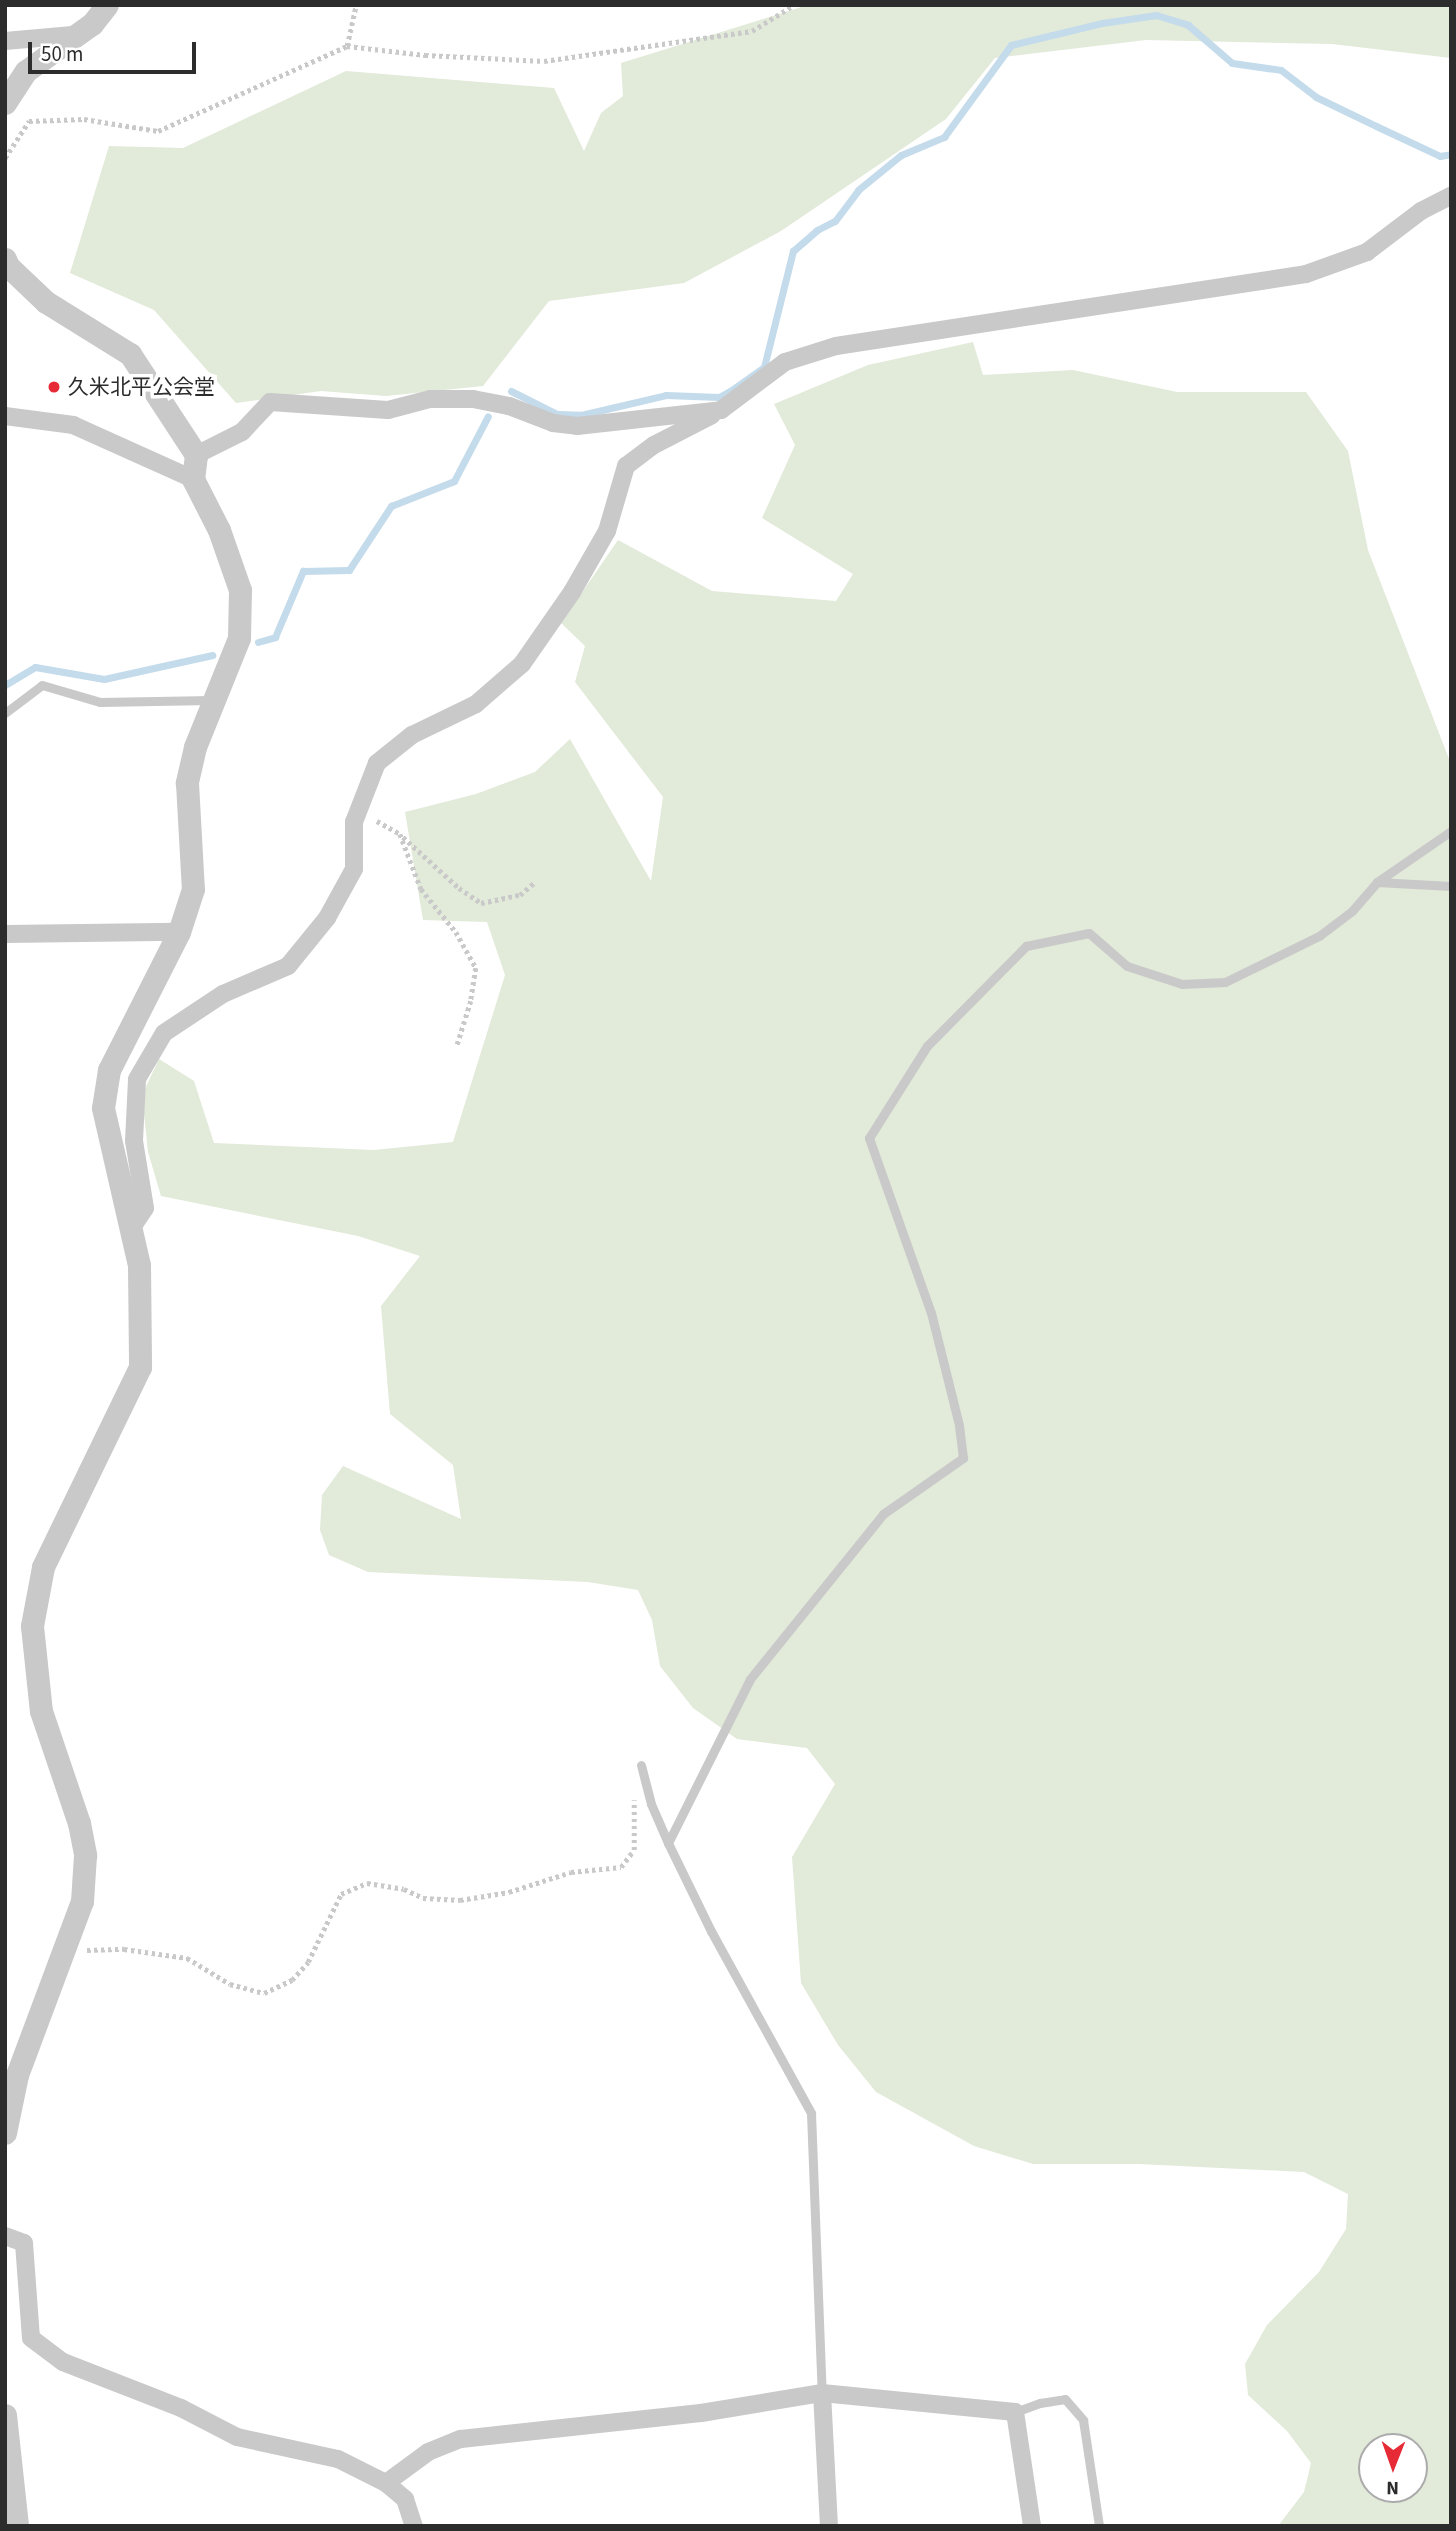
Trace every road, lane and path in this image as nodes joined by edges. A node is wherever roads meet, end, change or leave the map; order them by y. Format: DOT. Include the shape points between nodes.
graph roads {
  1 [pos="107,5"];
  2 [pos="356,5"];
  3 [pos="794,5"];
  4 [pos="73,35"];
  5 [pos="5,41"];
  6 [pos="347,46"];
  7 [pos="5,103"];
  8 [pos="5,158"];
  9 [pos="1451,196"];
  10 [pos="5,259"];
  11 [pos="721,410"];
  12 [pos="5,416"];
  13 [pos="196,455"];
  14 [pos="193,479"];
  15 [pos="216,700"];
  16 [pos="5,713"];
  17 [pos="373,828"];
  18 [pos="1451,831"];
  19 [pos="400,834"];
  20 [pos="1377,882"];
  21 [pos="534,883"];
  22 [pos="1451,886"];
  23 [pos="179,932"];
  24 [pos="5,934"];
  25 [pos="457,1046"];
  26 [pos="131,1228"];
  27 [pos="641,1765"];
  28 [pos="668,1843"];
  29 [pos="65,1951"];
  30 [pos="5,2133"];
  31 [pos="5,2236"];
  32 [pos="822,2393"];
  33 [pos="1016,2412"];
  34 [pos="5,2415"];
  35 [pos="386,2483"];
  36 [pos="17,2526"];
  37 [pos="414,2526"];
  38 [pos="829,2526"];
  39 [pos="1032,2526"];
  40 [pos="1099,2526"];
  1 -- 4 [label="street" via="92,24"];
  2 -- 6 [label="path"];
  3 -- 6 [label="path" via="752,31 544,61"];
  4 -- 5 [label="street"];
  4 -- 7 [label="street" via="26,71"];
  6 -- 8 [label="path" via="158,131 84,119 29,121"];
  9 -- 11 [label="street" via="1421,211 1367,252 1306,274 836,346 785,362"];
  10 -- 13 [label="street" via="46,302 130,354"];
  11 -- 13 [label="street" via="577,426 473,399 430,399 388,411 270,402 242,432"];
  11 -- 26 [label="street" via="654,445 626,466 607,531 572,592 522,663 476,704 412,735 377,763 354,822 354,869 327,918 288,966 223,994 164,1033 137,1079 134,1140 145,1208"];
  12 -- 14 [label="street" via="73,425"];
  13 -- 14 [label="street"];
  14 -- 15 [label="street" via="219,530 240,590 239,638"];
  15 -- 16 [label="lane" via="100,702 42,685"];
  15 -- 23 [label="street" via="194,747 187,783 193,889"];
  17 -- 19 [label="path" via="378,819"];
  18 -- 20 [label="lane"];
  19 -- 21 [label="path" via="481,903 520,895"];
  19 -- 25 [label="path" via="421,889 456,932 476,968"];
  20 -- 22 [label="lane"];
  20 -- 28 [label="lane" via="1352,911 1319,936 1225,982 1182,984 1127,966 1089,933 1026,946 927,1046 869,1138 931,1312 963,1458 883,1514 750,1679"];
  23 -- 24 [label="street"];
  23 -- 26 [label="street" via="109,1070 103,1108"];
  26 -- 29 [label="street" via="139,1265 139,1367 43,1567 32,1626 41,1711 85,1855 82,1901"];
  27 -- 28 [label="lane" via="650,1804"];
  27 -- 29 [label="path" via="631,1810 634,1850 621,1867 571,1872 509,1892 460,1900 423,1898 404,1889 367,1883 341,1894 308,1962 292,1980 264,1993 230,1984 187,1958 124,1949"];
  28 -- 32 [label="lane" via="811,2113"];
  29 -- 30 [label="street" via="14,2072"];
  31 -- 35 [label="street" via="24,2243 31,2338 63,2362 181,2408 237,2437 338,2459"];
  32 -- 33 [label="street"];
  32 -- 35 [label="street" via="701,2413 461,2440 428,2452"];
  32 -- 38 [label="street"];
  33 -- 39 [label="street"];
  33 -- 40 [label="lane" via="1065,2399 1083,2420"];
  34 -- 36 [label="street"];
  35 -- 37 [label="street" via="405,2499"];
}
